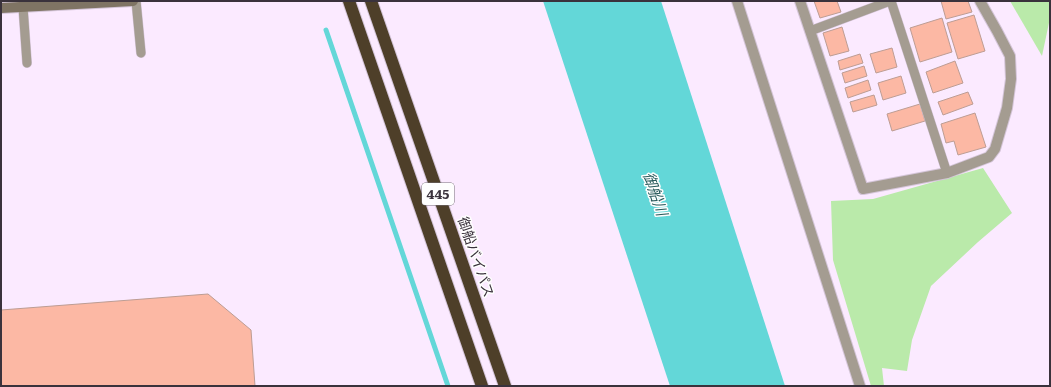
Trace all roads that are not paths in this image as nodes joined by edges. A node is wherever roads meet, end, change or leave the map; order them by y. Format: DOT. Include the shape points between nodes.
graph roads {
  1 [pos="133,1"];
  2 [pos="136,1"];
  3 [pos="349,1"];
  4 [pos="371,1"];
  5 [pos="738,1"];
  6 [pos="800,1"];
  7 [pos="890,1"];
  8 [pos="980,1"];
  9 [pos="23,7"];
  10 [pos="1,8"];
  11 [pos="810,31"];
  12 [pos="141,53"];
  13 [pos="27,63"];
  14 [pos="947,172"];
  15 [pos="482,386"];
  16 [pos="505,386"];
  17 [pos="860,386"];
  1 -- 9 [label="street"];
  2 -- 12 [label="lane"];
  3 -- 15 [label="highway, 445"];
  4 -- 16 [label="highway, 御船バイパス / 445"];
  5 -- 17 [label="street"];
  6 -- 11 [label="street"];
  7 -- 11 [label="lane"];
  7 -- 14 [label="lane"];
  8 -- 14 [label="street" via="1010,56 1011,79 1007,108 989,157"];
  9 -- 10 [label="street"];
  9 -- 13 [label="lane"];
  11 -- 14 [label="street" via="863,189"];
}
